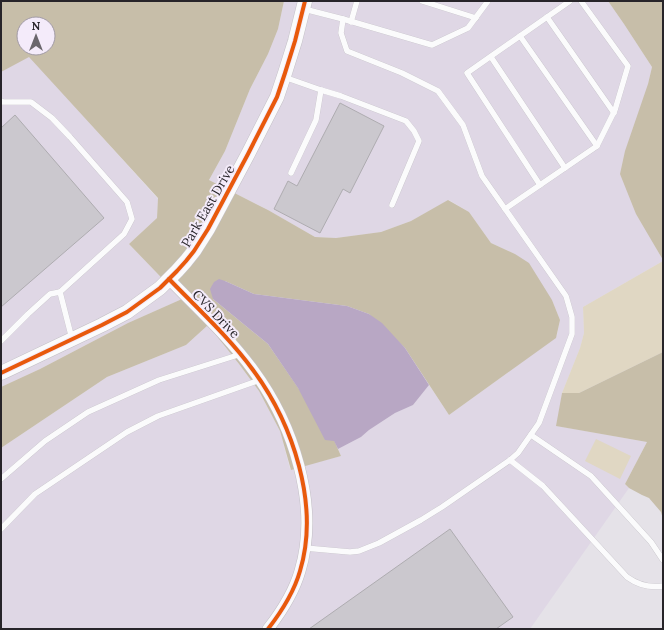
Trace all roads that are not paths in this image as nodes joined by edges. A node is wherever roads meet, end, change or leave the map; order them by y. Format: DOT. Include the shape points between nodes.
graph roads {
  1 [pos="357,1"];
  2 [pos="422,1"];
  3 [pos="488,1"];
  4 [pos="570,1"];
  5 [pos="581,1"];
  6 [pos="304,5"];
  7 [pos="547,17"];
  8 [pos="476,18"];
  9 [pos="343,19"];
  10 [pos="351,22"];
  11 [pos="520,36"];
  12 [pos="491,57"];
  13 [pos="284,77"];
  14 [pos="321,90"];
  15 [pos="1,101"];
  16 [pos="614,113"];
  17 [pos="597,146"];
  18 [pos="565,168"];
  19 [pos="291,173"];
  20 [pos="540,185"];
  21 [pos="392,205"];
  22 [pos="505,209"];
  23 [pos="169,279"];
  24 [pos="60,292"];
  25 [pos="72,339"];
  26 [pos="1,340"];
  27 [pos="241,354"];
  28 [pos="1,373"];
  29 [pos="260,380"];
  30 [pos="531,435"];
  31 [pos="510,460"];
  32 [pos="1,479"];
  33 [pos="1,528"];
  34 [pos="305,548"];
  35 [pos="663,560"];
  36 [pos="663,586"];
  37 [pos="268,629"];
  1 -- 10 [label="lane"];
  2 -- 8 [label="lane"];
  3 -- 8 [label="lane"];
  4 -- 7 [label="lane"];
  5 -- 16 [label="lane" via="628,66"];
  6 -- 9 [label="lane"];
  6 -- 13 [label="street, Park East Drive"];
  7 -- 11 [label="lane"];
  7 -- 16 [label="lane"];
  8 -- 10 [label="lane" via="468,28 432,46"];
  9 -- 10 [label="lane"];
  9 -- 22 [label="lane" via="341,33 347,51 402,73 438,92 463,125 482,176"];
  11 -- 12 [label="lane"];
  11 -- 17 [label="lane"];
  12 -- 18 [label="lane"];
  12 -- 20 [label="lane" via="467,73"];
  13 -- 14 [label="lane"];
  13 -- 23 [label="street, Park East Drive" via="252,147 208,229 194,251"];
  14 -- 19 [label="lane" via="316,120"];
  14 -- 21 [label="lane" via="406,121 414,131 418,141"];
  15 -- 24 [label="lane" via="31,102 52,118 127,202 132,219 124,234"];
  16 -- 17 [label="lane"];
  17 -- 18 [label="lane"];
  18 -- 20 [label="lane"];
  20 -- 22 [label="lane"];
  22 -- 30 [label="lane" via="566,296 572,317 572,334 539,423"];
  23 -- 25 [label="street, Park East Drive" via="126,312"];
  23 -- 27 [label="street, CVS Drive"];
  24 -- 25 [label="lane"];
  24 -- 26 [label="lane" via="50,294"];
  25 -- 28 [label="street, Park East Drive"];
  27 -- 29 [label="street, CVS Drive"];
  27 -- 32 [label="lane" via="159,380 88,412 44,441"];
  29 -- 33 [label="lane" via="158,416 126,432 35,494"];
  29 -- 34 [label="street, CVS Drive" via="284,423 299,468 304,488 307,525"];
  30 -- 31 [label="lane"];
  30 -- 35 [label="lane" via="591,476 651,542"];
  31 -- 34 [label="lane" via="421,520 369,547 350,552"];
  31 -- 36 [label="lane" via="543,486 627,577 634,582 650,586"];
  34 -- 37 [label="street, CVS Drive" via="294,588"];
}
